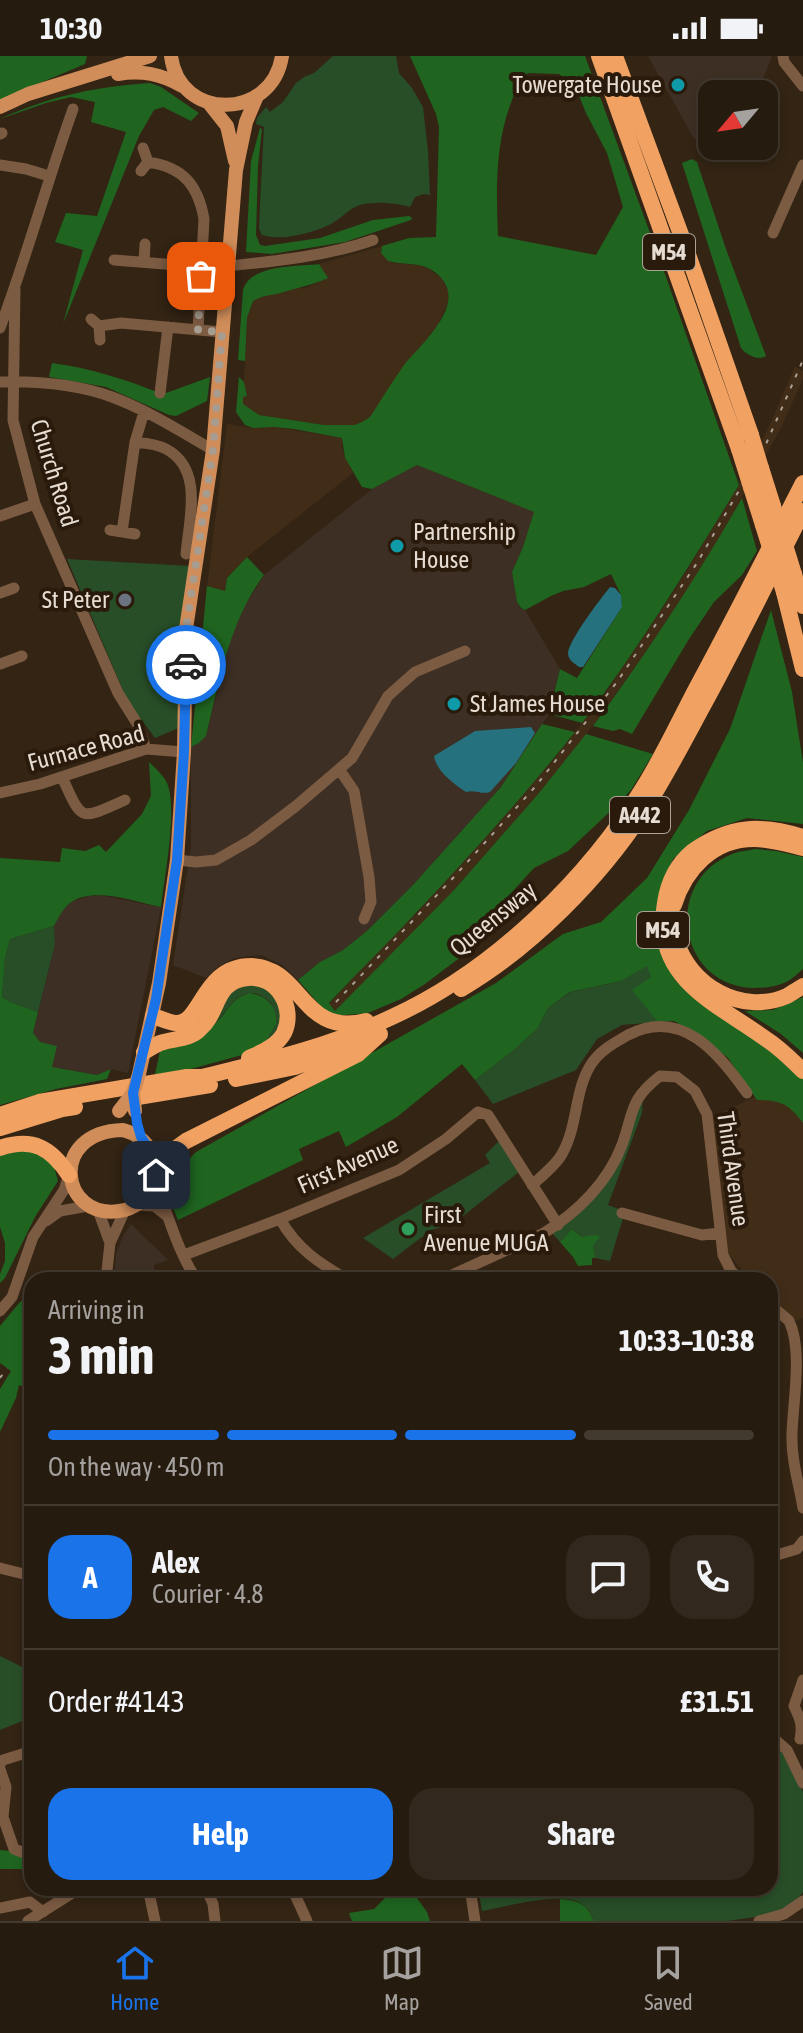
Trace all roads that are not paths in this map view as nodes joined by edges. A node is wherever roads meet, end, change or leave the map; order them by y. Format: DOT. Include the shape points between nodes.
graph roads {
  1 [pos="150,56"];
  2 [pos="171,56"];
  3 [pos="282,56"];
  4 [pos="297,56"];
  5 [pos="599,56"];
  6 [pos="615,56"];
  7 [pos="783,56"];
  8 [pos="278,72"];
  9 [pos="74,80"];
  10 [pos="803,86"];
  11 [pos="187,89"];
  12 [pos="257,96"];
  13 [pos="208,102"];
  14 [pos="0,107"];
  15 [pos="73,109"];
  16 [pos="143,148"];
  17 [pos="0,165"];
  18 [pos="803,165"];
  19 [pos="236,170"];
  20 [pos="49,176"];
  21 [pos="773,233"];
  22 [pos="373,240"];
  23 [pos="145,244"];
  24 [pos="114,260"];
  25 [pos="144,262"];
  26 [pos="228,266"];
  27 [pos="202,267"];
  28 [pos="15,288"];
  29 [pos="168,327"];
  30 [pos="0,328"];
  31 [pos="198,330"];
  32 [pos="222,332"];
  33 [pos="100,340"];
  34 [pos="6,382"];
  35 [pos="160,393"];
  36 [pos="144,412"];
  37 [pos="135,442"];
  38 [pos="213,450"];
  39 [pos="803,483"];
  40 [pos="35,504"];
  41 [pos="803,511"];
  42 [pos="0,516"];
  43 [pos="135,534"];
  44 [pos="186,554"];
  45 [pos="14,588"];
  46 [pos="0,593"];
  47 [pos="803,606"];
  48 [pos="465,651"];
  49 [pos="22,656"];
  50 [pos="0,664"];
  51 [pos="803,669"];
  52 [pos="146,749"];
  53 [pos="184,752"];
  54 [pos="339,769"];
  55 [pos="62,777"];
  56 [pos="0,793"];
  57 [pos="119,807"];
  58 [pos="803,837"];
  59 [pos="803,848"];
  60 [pos="177,860"];
  61 [pos="364,919"];
  62 [pos="803,986"];
  63 [pos="445,988"];
  64 [pos="153,1016"];
  65 [pos="380,1034"];
  66 [pos="144,1052"];
  67 [pos="803,1071"];
  68 [pos="187,1077"];
  69 [pos="133,1093"];
  70 [pos="747,1093"];
  71 [pos="0,1115"];
  72 [pos="0,1128"];
  73 [pos="96,1134"];
  74 [pos="141,1137"];
  75 [pos="0,1148"];
  76 [pos="156,1172"];
  77 [pos="69,1175"];
  78 [pos="532,1185"];
  79 [pos="94,1208"];
  80 [pos="130,1208"];
  81 [pos="622,1213"];
  82 [pos="167,1216"];
  83 [pos="280,1219"];
  84 [pos="39,1225"];
  85 [pos="558,1225"];
  86 [pos="720,1233"];
  87 [pos="110,1243"];
  88 [pos="184,1255"];
  89 [pos="107,1272"];
  90 [pos="192,1272"];
  91 [pos="335,1272"];
  92 [pos="459,1272"];
  93 [pos="732,1272"];
  94 [pos="0,1311"];
  95 [pos="778,1311"];
  96 [pos="803,1508"];
  97 [pos="803,1541"];
  98 [pos="778,1555"];
  99 [pos="0,1568"];
  100 [pos="24,1574"];
  101 [pos="803,1680"];
  102 [pos="802,1739"];
  103 [pos="778,1742"];
  104 [pos="787,1750"];
  105 [pos="24,1753"];
  106 [pos="0,1766"];
  107 [pos="803,1783"];
  108 [pos="24,1853"];
  109 [pos="68,1896"];
  110 [pos="150,1896"];
  111 [pos="210,1896"];
  112 [pos="296,1896"];
  113 [pos="471,1896"];
  114 [pos="803,1901"];
  115 [pos="0,1908"];
  116 [pos="43,1912"];
  117 [pos="28,1921"];
  118 [pos="155,1921"];
  119 [pos="215,1921"];
  120 [pos="307,1921"];
  121 [pos="475,1921"];
  122 [pos="759,1921"];
  1 -- 9 [label="main road"];
  2 -- 11 [label="main road"];
  3 -- 8 [label="main road"];
  4 -- 8 [label="main road"];
  5 -- 51 [label="highway, M54, bridge" via="739,449"];
  6 -- 47 [label="highway, M54, bridge" via="751,435"];
  7 -- 10 [label="street"];
  8 -- 12 [label="main road"];
  9 -- 11 [label="main road" via="135,71"];
  9 -- 14 [label="main road"];
  11 -- 13 [label="main road"];
  12 -- 13 [label="main road" via="238,104"];
  12 -- 19 [label="main road"];
  13 -- 19 [label="main road" via="227,126"];
  15 -- 20 [label="street"];
  16 -- 27 [label="street" via="144,166 158,163 178,172 201,202"];
  17 -- 20 [label="street"];
  18 -- 21 [label="street"];
  19 -- 26 [label="main road"];
  20 -- 28 [label="street"];
  22 -- 26 [label="street" via="338,251"];
  23 -- 25 [label="street"];
  24 -- 25 [label="street"];
  25 -- 27 [label="street"];
  26 -- 32 [label="main road"];
  27 -- 31 [label="street"];
  28 -- 30 [label="street"];
  28 -- 34 [label="street, Church Road"];
  29 -- 31 [label="street"];
  29 -- 33 [label="street" via="95,322"];
  29 -- 35 [label="street"];
  31 -- 32 [label="street"];
  32 -- 38 [label="main road"];
  34 -- 36 [label="street" via="84,389"];
  34 -- 40 [label="street, Church Road"];
  36 -- 37 [label="street"];
  36 -- 38 [label="street"];
  37 -- 43 [label="street" via="116,531"];
  37 -- 44 [label="street" via="166,449 188,474 192,486"];
  38 -- 53 [label="main road" via="186,629"];
  39 -- 63 [label="highway, Queensway / A442" via="624,817 556,900"];
  40 -- 42 [label="street"];
  40 -- 52 [label="street, Church Road"];
  41 -- 65 [label="highway, Queensway / A442" via="680,748 642,813 597,873 494,968"];
  45 -- 46 [label="street"];
  48 -- 54 [label="street" via="415,672 388,696 352,758"];
  49 -- 50 [label="street"];
  52 -- 53 [label="street, Furnace Road"];
  52 -- 55 [label="street, Furnace Road"];
  53 -- 60 [label="main road"];
  54 -- 60 [label="street" via="251,840 216,860"];
  54 -- 61 [label="street" via="354,791 369,877 371,902"];
  55 -- 56 [label="street, Furnace Road"];
  55 -- 57 [label="street" via="84,815"];
  58 -- 67 [label="highway, M54" via="741,829 703,844 671,879 663,921 665,945 685,981 786,1053"];
  59 -- 62 [label="highway, M54" via="753,839 714,850 680,886 672,925 688,967 718,994 762,1001 785,997"];
  60 -- 64 [label="main road"];
  63 -- 64 [label="highway, A442" via="377,1018 343,1024 318,1015 275,973 247,966 221,975 182,1022"];
  63 -- 68 [label="highway, Queensway / A442" via="383,1022 294,1054"];
  64 -- 66 [label="main road"];
  65 -- 72 [label="highway, Queensway / A442" via="295,1067 62,1109"];
  65 -- 76 [label="highway, A442" via="358,1054 186,1141"];
  66 -- 68 [label="highway, A442" via="200,1030 232,983 259,978 281,993 289,1020 275,1044"];
  66 -- 69 [label="main road, bridge"];
  68 -- 71 [label="highway, Queensway / A442" via="39,1102"];
  69 -- 73 [label="main road, bridge"];
  69 -- 74 [label="main road, bridge"];
  70 -- 78 [label="street" via="724,1060 695,1037 672,1025 642,1028 609,1045 591,1065 561,1156"];
  73 -- 74 [label="main road" via="123,1130"];
  73 -- 77 [label="main road" via="73,1157"];
  74 -- 76 [label="main road"];
  75 -- 77 [label="highway" via="25,1144 46,1149"];
  76 -- 80 [label="main road" via="147,1195"];
  76 -- 82 [label="street"];
  77 -- 79 [label="main road" via="78,1195"];
  77 -- 84 [label="street"];
  78 -- 83 [label="street, First Avenue" via="488,1115 478,1112 399,1170"];
  78 -- 85 [label="street, First Avenue"];
  79 -- 80 [label="main road"];
  79 -- 84 [label="street" via="60,1211"];
  79 -- 87 [label="street"];
  80 -- 82 [label="street" via="154,1206"];
  80 -- 87 [label="street"];
  81 -- 86 [label="street" via="702,1235"];
  82 -- 88 [label="street"];
  83 -- 88 [label="street, First Avenue"];
  83 -- 91 [label="street" via="300,1247"];
  84 -- 94 [label="street" via="12,1297"];
  85 -- 86 [label="street, Third Avenue" via="609,1171 642,1089 660,1076 677,1077 695,1091 707,1114"];
  85 -- 92 [label="street, Third Avenue"];
  86 -- 93 [label="street, Third Avenue"];
  87 -- 89 [label="street"];
  88 -- 90 [label="street"];
  95 -- 96 [label="street" via="791,1322 802,1355 792,1433"];
  97 -- 98 [label="street" via="797,1549"];
  99 -- 100 [label="street"];
  101 -- 102 [label="street" via="794,1706"];
  102 -- 104 [label="street"];
  103 -- 104 [label="street"];
  104 -- 107 [label="street"];
  105 -- 106 [label="street"];
  106 -- 108 [label="street" via="9,1839"];
  109 -- 116 [label="street"];
  110 -- 118 [label="street"];
  111 -- 119 [label="street"];
  112 -- 120 [label="street"];
  113 -- 121 [label="street"];
  114 -- 122 [label="street"];
  115 -- 116 [label="street" via="30,1902"];
  116 -- 117 [label="street"];
}
